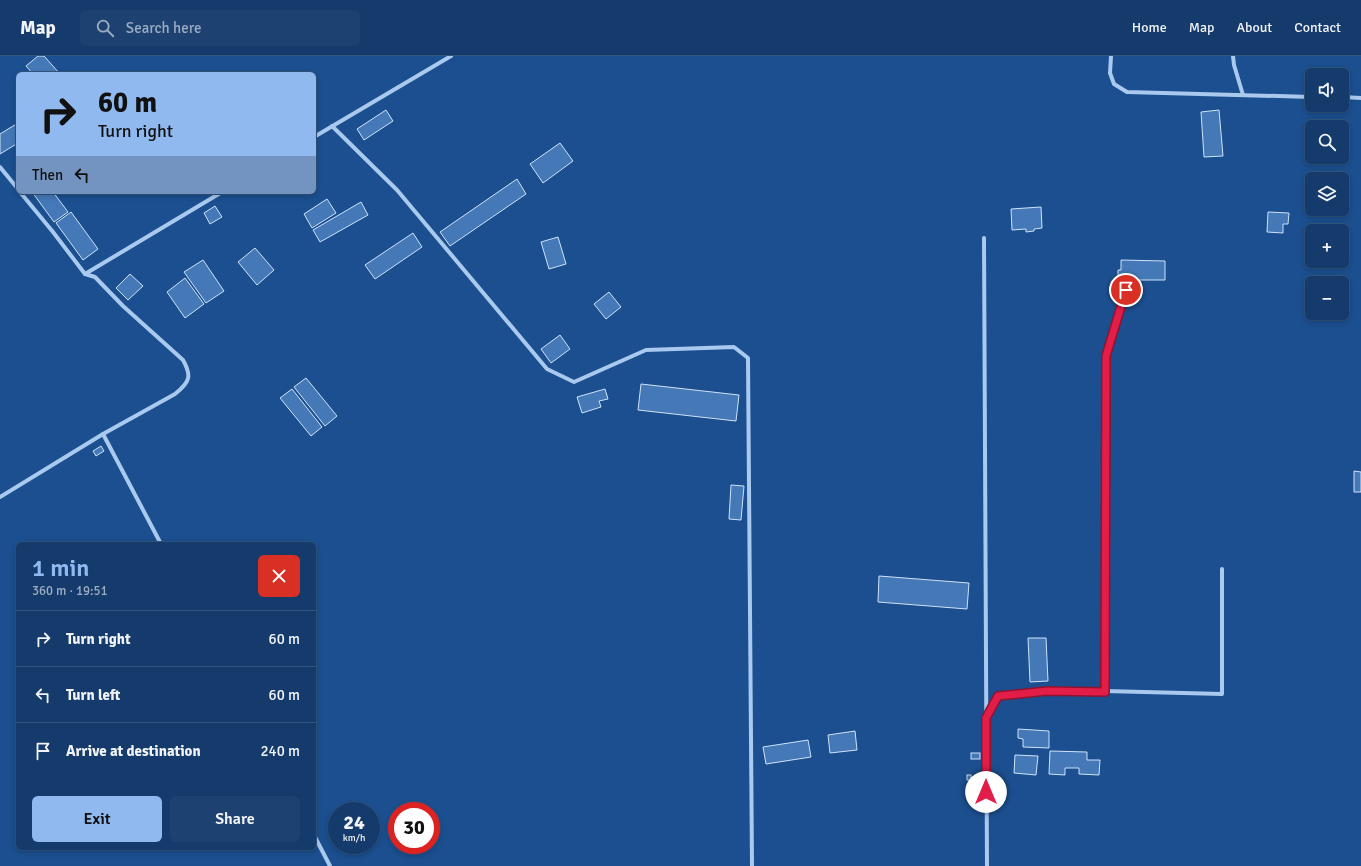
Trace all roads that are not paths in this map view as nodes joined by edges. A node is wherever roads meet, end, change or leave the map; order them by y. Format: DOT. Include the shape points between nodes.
graph roads {
  1 [pos="451,56"];
  2 [pos="1110,56"];
  3 [pos="1233,56"];
  4 [pos="1243,95"];
  5 [pos="1305,97"];
  6 [pos="1349,97"];
  7 [pos="1361,98"];
  8 [pos="332,126"];
  9 [pos="316,136"];
  10 [pos="0,167"];
  11 [pos="16,187"];
  12 [pos="22,194"];
  13 [pos="219,194"];
  14 [pos="984,238"];
  15 [pos="85,274"];
  16 [pos="1126,290"];
  17 [pos="103,434"];
  18 [pos="0,497"];
  19 [pos="160,542"];
  20 [pos="1222,569"];
  21 [pos="1105,692"];
  22 [pos="986,718"];
  23 [pos="316,839"];
  24 [pos="330,866"];
  25 [pos="752,866"];
  26 [pos="987,866"];
  1 -- 8 [label="street"];
  2 -- 4 [label="street" via="1110,73 1114,84 1127,92"];
  3 -- 4 [label="street"];
  4 -- 5 [label="street"];
  6 -- 7 [label="street"];
  8 -- 9 [label="street"];
  8 -- 25 [label="street" via="397,190 547,369 574,382 646,350 734,347 748,358"];
  10 -- 11 [label="street"];
  12 -- 15 [label="street"];
  13 -- 15 [label="street"];
  14 -- 22 [label="street"];
  15 -- 17 [label="street" via="95,277 182,360 189,370 185,387"];
  16 -- 21 [label="street" via="1106,356"];
  17 -- 18 [label="street"];
  17 -- 19 [label="street"];
  20 -- 21 [label="street" via="1222,694"];
  21 -- 22 [label="street" via="1047,691 998,696"];
  22 -- 26 [label="street"];
  23 -- 24 [label="street"];
}
